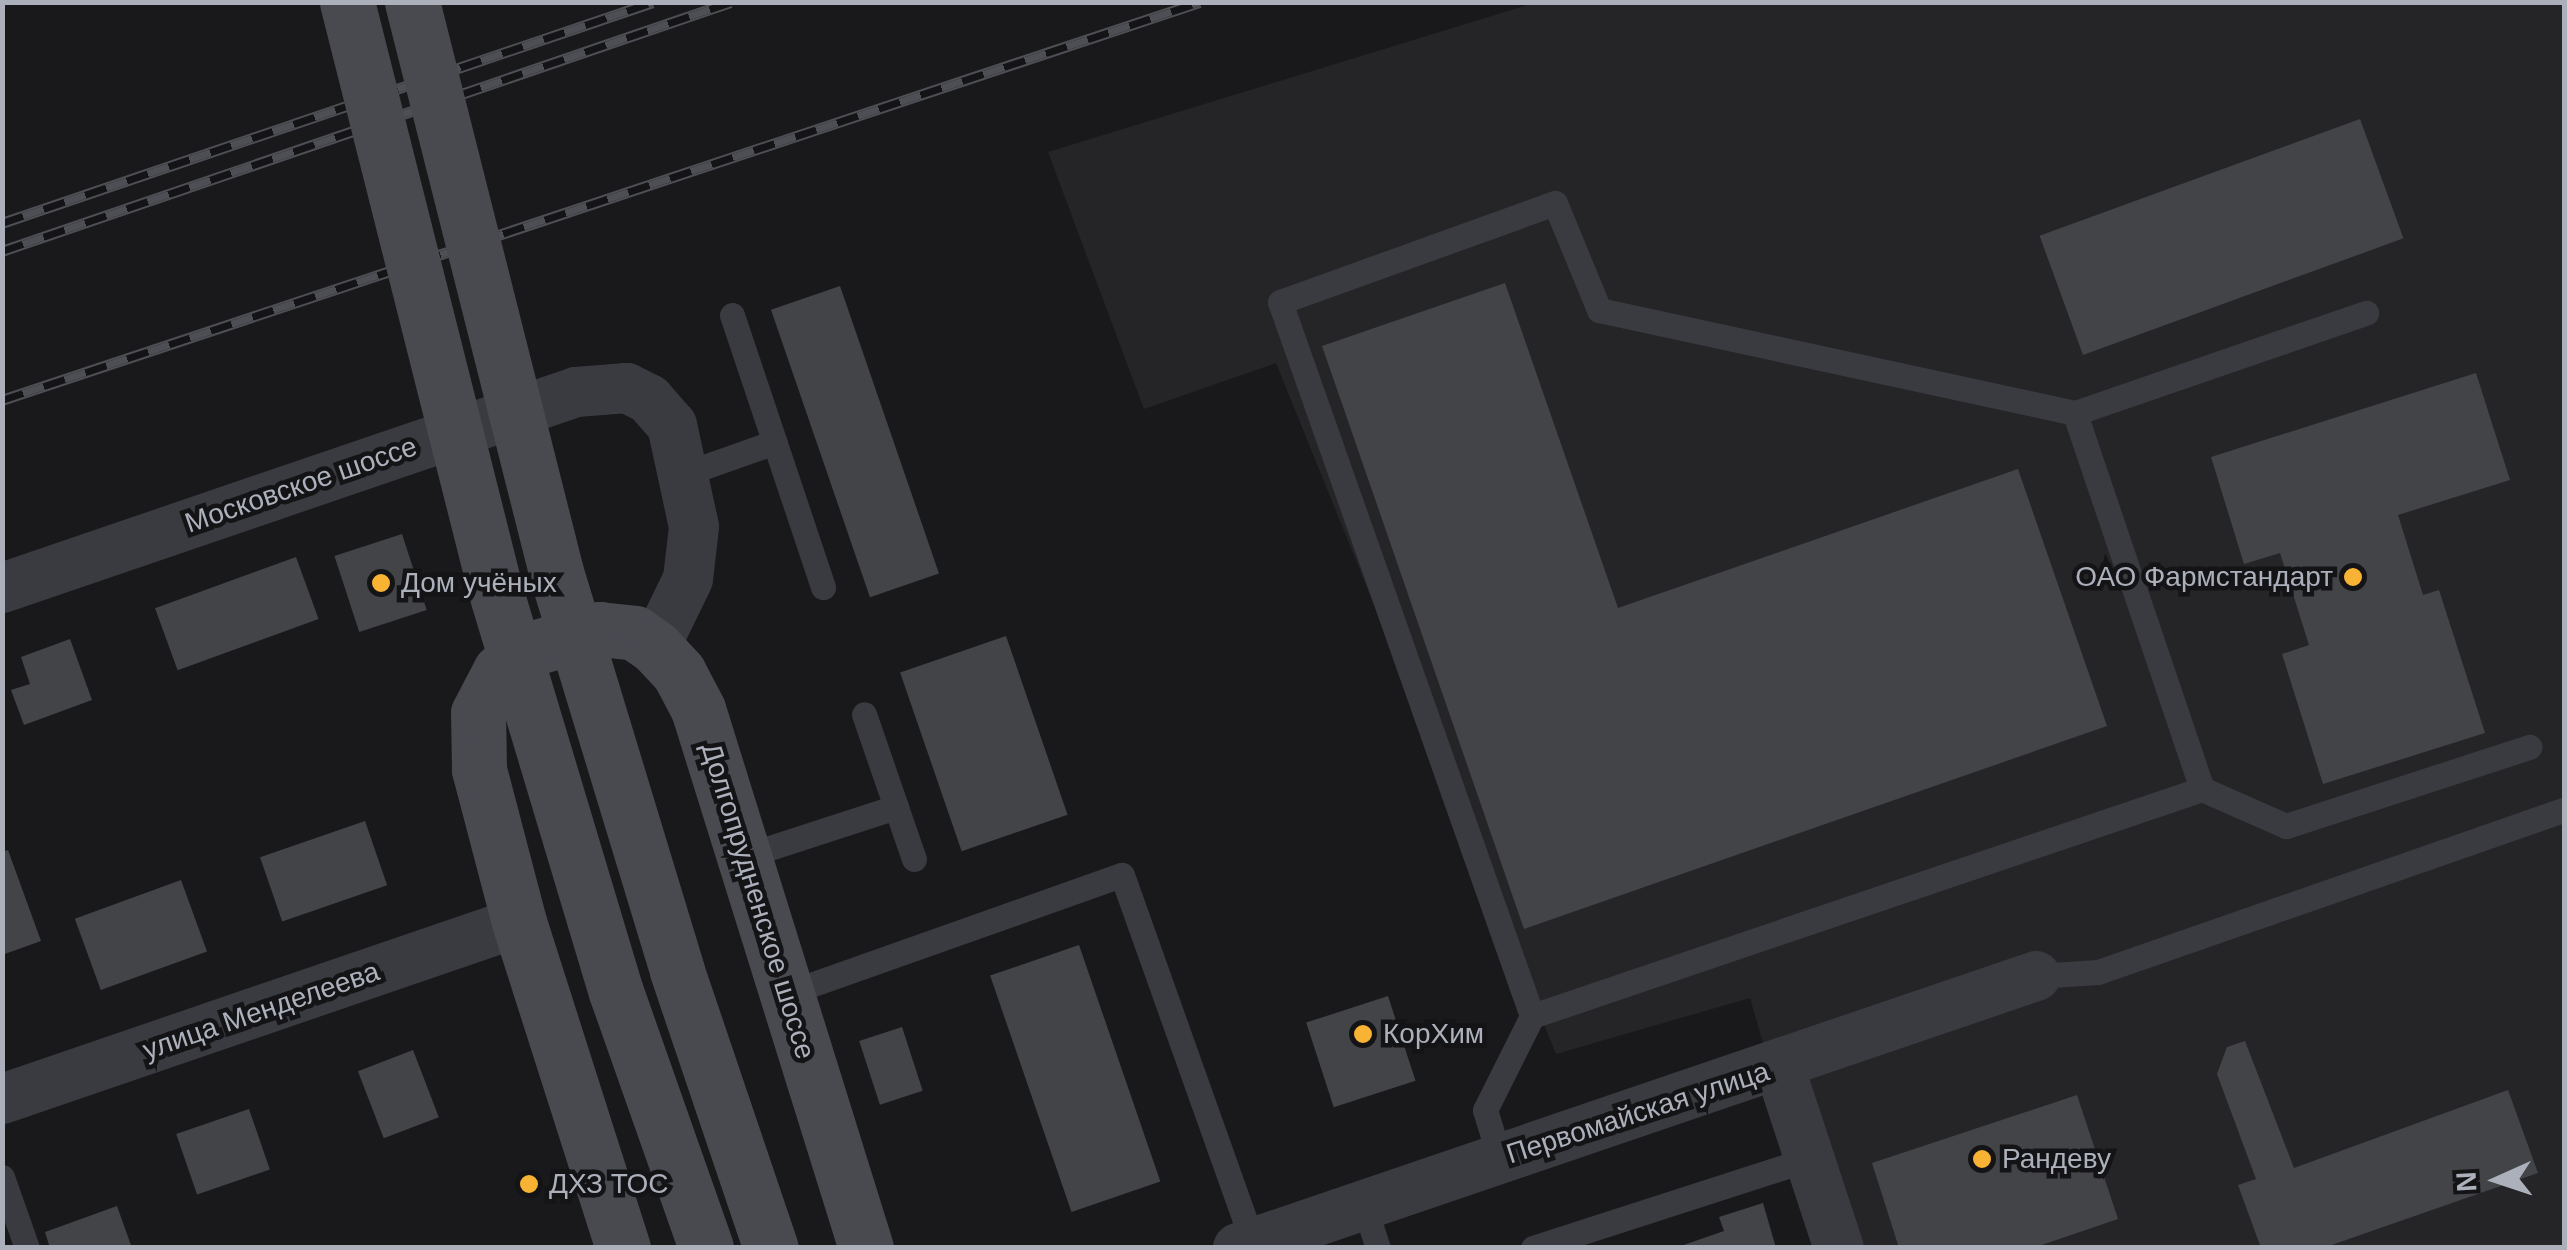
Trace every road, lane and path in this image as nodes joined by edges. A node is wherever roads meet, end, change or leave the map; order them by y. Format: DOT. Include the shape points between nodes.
graph roads {
  1 [pos="347,2"];
  2 [pos="412,2"];
  3 [pos="2366,313"];
  4 [pos="732,315"];
  5 [pos="2075,413"];
  6 [pos="775,442"];
  7 [pos="687,473"];
  8 [pos="824,586"];
  9 [pos="2,588"];
  10 [pos="655,647"];
  11 [pos="864,714"];
  12 [pos="2528,747"];
  13 [pos="2202,789"];
  14 [pos="896,806"];
  15 [pos="2564,810"];
  16 [pos="745,856"];
  17 [pos="914,858"];
  18 [pos="519,922"];
  19 [pos="2036,976"];
  20 [pos="788,993"];
  21 [pos="1532,1016"];
  22 [pos="1779,1066"];
  23 [pos="2,1099"];
  24 [pos="1500,1159"];
  25 [pos="1809,1159"];
  26 [pos="2,1177"];
  27 [pos="1371,1226"];
  28 [pos="1246,1245"];
  29 [pos="623,1247"];
  30 [pos="867,1247"];
  31 [pos="26,1248"];
  32 [pos="706,1248"];
  33 [pos="771,1248"];
  34 [pos="1533,1248"];
  35 [pos="1839,1248"];
  1 -- 32 [label="main road, bridge" via="495,589 616,992"];
  2 -- 33 [label="main road, bridge" via="551,553 677,970"];
  3 -- 5 [label="lane"];
  4 -- 6 [label="lane"];
  5 -- 13 [label="lane"];
  5 -- 21 [label="lane" via="1599,310 1555,204 1280,302"];
  6 -- 7 [label="lane"];
  6 -- 8 [label="lane"];
  7 -- 9 [label="street, Московское шоссе" via="672,425 649,400 626,388 576,392"];
  7 -- 10 [label="street" via="694,527 688,579"];
  10 -- 16 [label="main road, Долгопрудненское шоссе" via="679,672 698,709"];
  10 -- 18 [label="main road" via="635,633 599,629 530,649 500,671 478,713 479,769"];
  11 -- 14 [label="lane"];
  12 -- 13 [label="lane" via="2286,826"];
  13 -- 21 [label="lane"];
  14 -- 16 [label="lane"];
  14 -- 17 [label="lane"];
  15 -- 19 [label="lane" via="2098,972"];
  16 -- 20 [label="main road, Долгопрудненское шоссе"];
  18 -- 23 [label="street, улица Менделеева"];
  18 -- 29 [label="main road"];
  19 -- 22 [label="street, Первомайская улица"];
  20 -- 28 [label="lane" via="1122,875"];
  20 -- 30 [label="main road, Долгопрудненское шоссе"];
  21 -- 24 [label="lane" via="1486,1110"];
  22 -- 24 [label="street, Первомайская улица"];
  22 -- 25 [label="street"];
  24 -- 27 [label="street, Первомайская улица"];
  25 -- 34 [label="lane"];
  25 -- 35 [label="street"];
  26 -- 31 [label="lane"];
  27 -- 28 [label="street, Первомайская улица"];
}
